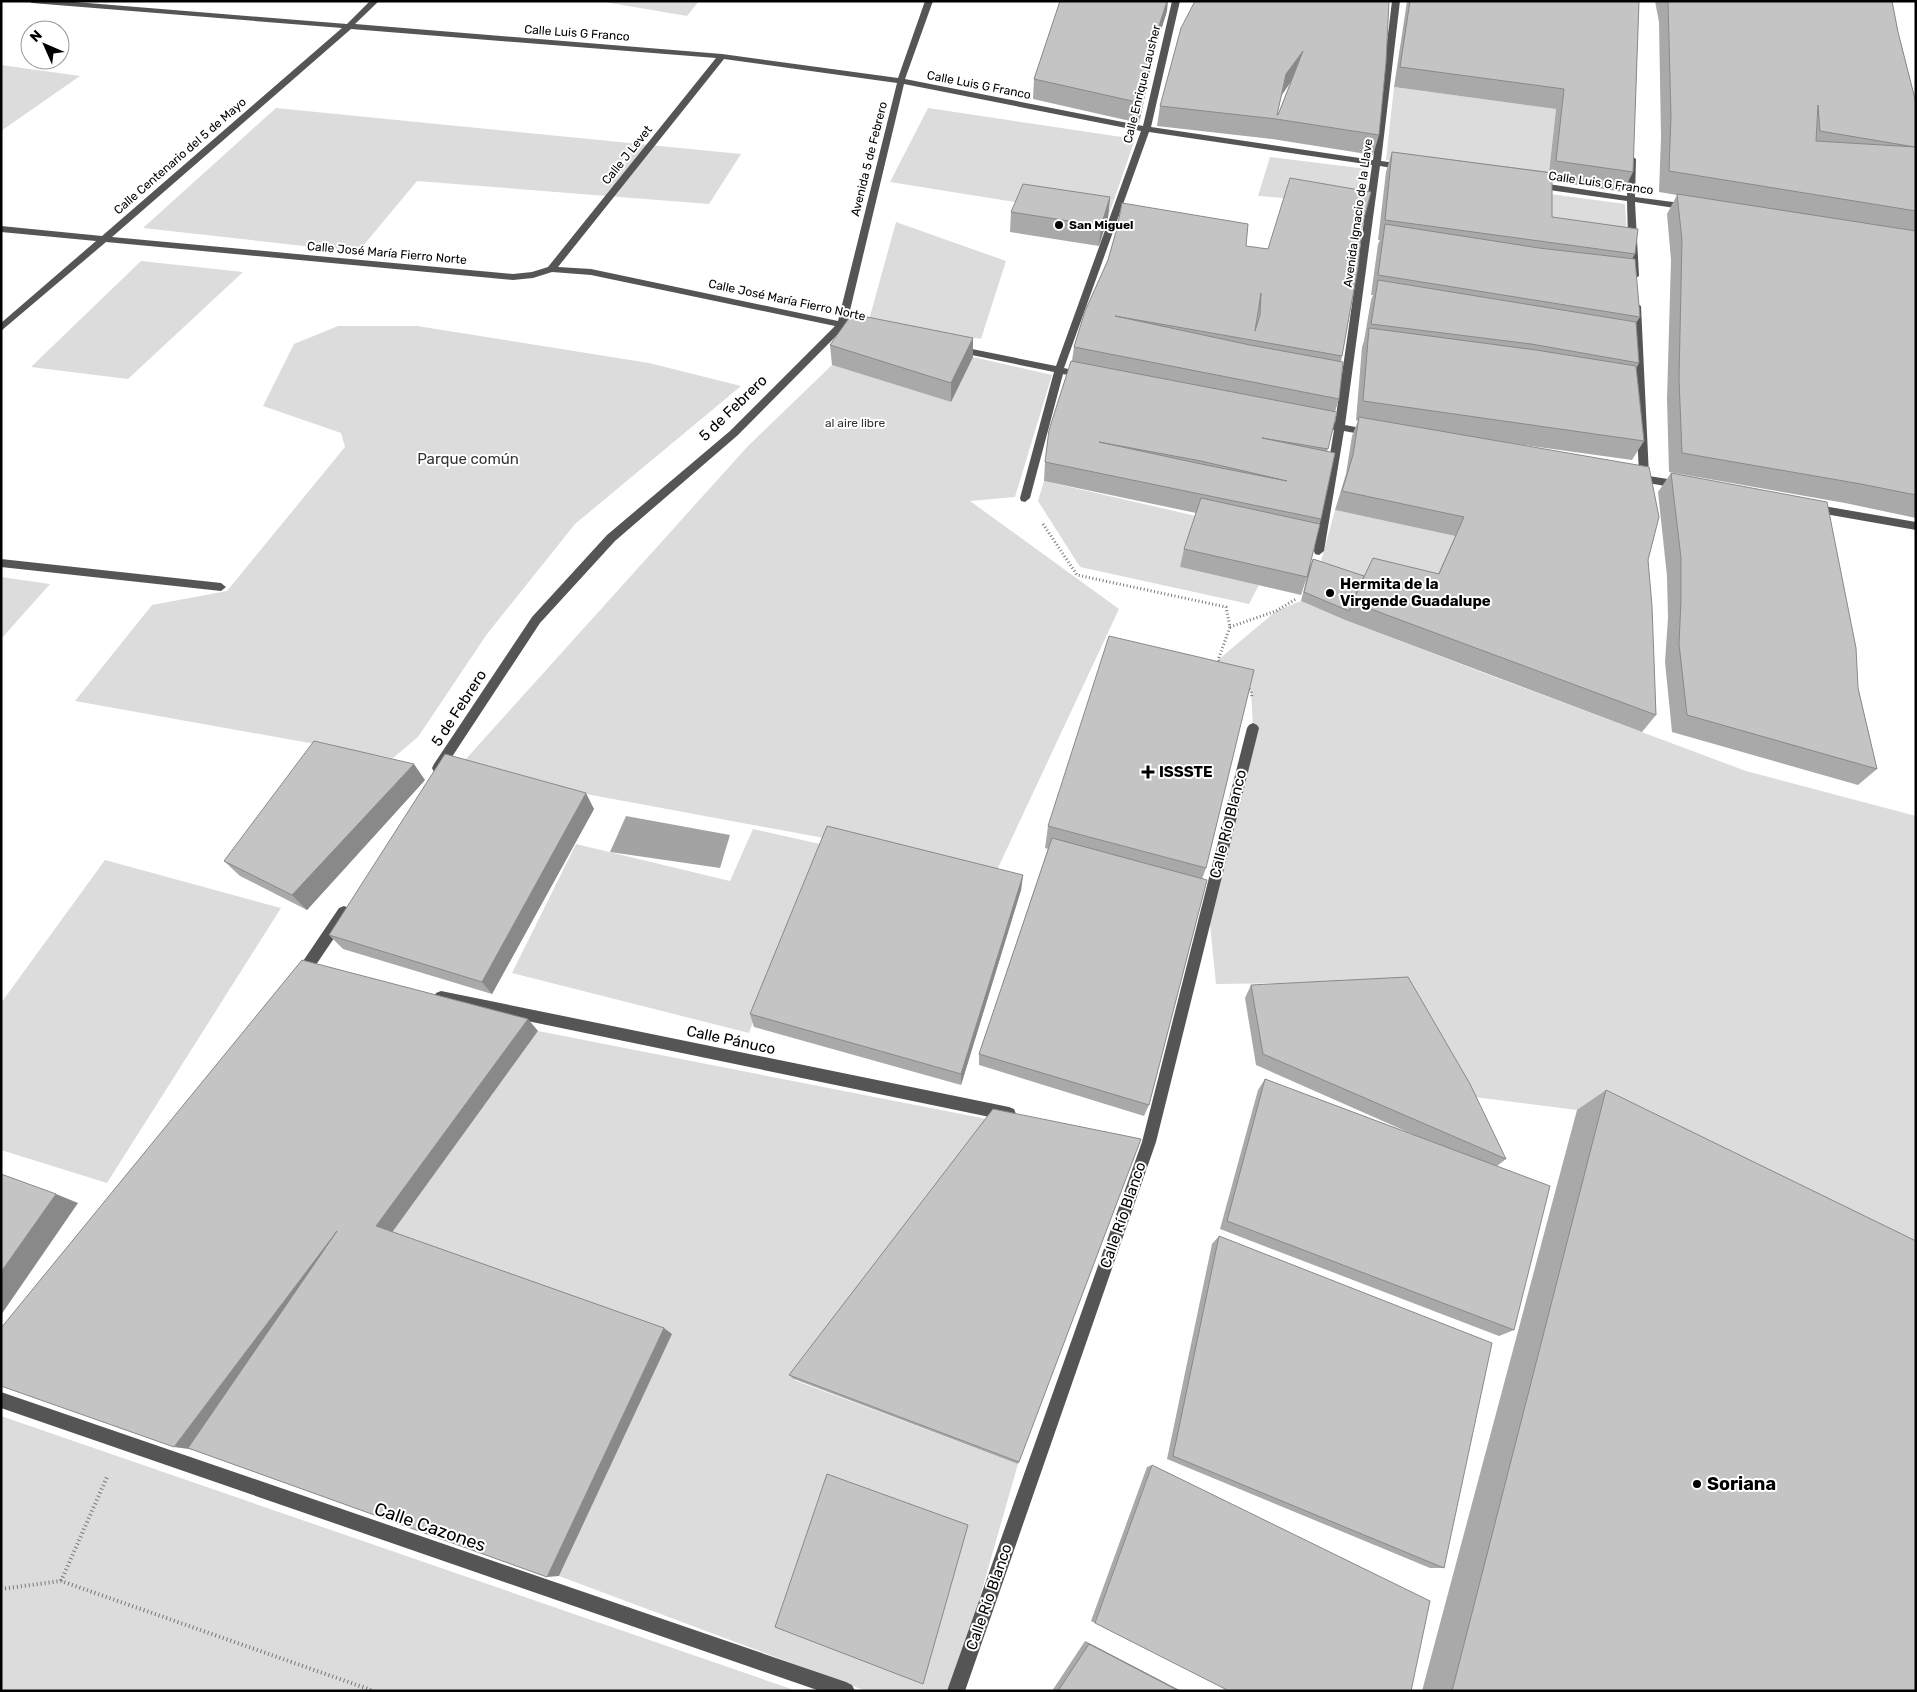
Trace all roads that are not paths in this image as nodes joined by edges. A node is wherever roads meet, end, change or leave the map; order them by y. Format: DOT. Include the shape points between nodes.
graph roads {
  1 [pos="32,1"];
  2 [pos="375,1"];
  3 [pos="929,1"];
  4 [pos="1176,1"];
  5 [pos="1396,1"];
  6 [pos="348,27"];
  7 [pos="722,56"];
  8 [pos="900,81"];
  9 [pos="1146,129"];
  10 [pos="1632,149"];
  11 [pos="1378,164"];
  12 [pos="1416,169"];
  13 [pos="1524,183"];
  14 [pos="1631,198"];
  15 [pos="1700,208"];
  16 [pos="1,229"];
  17 [pos="102,239"];
  18 [pos="551,270"];
  19 [pos="842,325"];
  20 [pos="1,328"];
  21 [pos="870,331"];
  22 [pos="946,346"];
  23 [pos="1059,370"];
  24 [pos="1088,376"];
  25 [pos="1302,420"];
  26 [pos="1341,428"];
  27 [pos="1380,434"];
  28 [pos="1624,475"];
  29 [pos="1644,478"];
  30 [pos="1692,486"];
  31 [pos="1644,497"];
  32 [pos="1025,498"];
  33 [pos="1799,506"];
  34 [pos="1916,526"];
  35 [pos="1319,551"];
  36 [pos="1,563"];
  37 [pos="221,588"];
  38 [pos="1253,728"];
  39 [pos="432,779"];
  40 [pos="350,904"];
  41 [pos="293,985"];
  42 [pos="432,995"];
  43 [pos="1023,1116"];
  44 [pos="1,1400"];
  45 [pos="846,1691"];
  46 [pos="956,1691"];
  1 -- 6 [label="street, Calle Luis G Franco"];
  2 -- 6 [label="street, Calle Centenario del 5 de Mayo"];
  3 -- 8 [label="street, Avenida 5 de Febrero"];
  4 -- 9 [label="street, Calle Enrique Lausher"];
  5 -- 11 [label="street, Avenida Ignacio de la Llave"];
  6 -- 7 [label="street, Calle Luis G Franco"];
  6 -- 17 [label="street, Calle Centenario del 5 de Mayo"];
  7 -- 8 [label="street, Calle Luis G Franco"];
  7 -- 18 [label="street, Calle J Levet"];
  8 -- 9 [label="street, Calle Luis G Franco"];
  8 -- 19 [label="street, Avenida 5 de Febrero"];
  9 -- 11 [label="street, Calle Luis G Franco"];
  9 -- 23 [label="street, Calle Enrique Lausher"];
  10 -- 14 [label="street"];
  11 -- 12 [label="street, Calle Luis G Franco"];
  11 -- 26 [label="street, Avenida Ignacio de la Llave"];
  13 -- 14 [label="street, Calle Luis G Franco"];
  14 -- 15 [label="street, Calle Luis G Franco"];
  14 -- 29 [label="street"];
  16 -- 17 [label="street, Calle José María Fierro Norte"];
  17 -- 18 [label="street, Calle José María Fierro Norte" via="514,277"];
  17 -- 20 [label="street, Calle Centenario del 5 de Mayo"];
  18 -- 19 [label="street, Calle José María Fierro Norte" via="591,272"];
  19 -- 21 [label="street, Calle José María Fierro Norte"];
  19 -- 39 [label="street, 5 de Febrero" via="734,433 612,538 536,620"];
  22 -- 23 [label="street"];
  23 -- 24 [label="street"];
  23 -- 32 [label="street, Calle Enrique Lausher"];
  25 -- 26 [label="street"];
  26 -- 27 [label="street"];
  26 -- 35 [label="street"];
  28 -- 29 [label="street"];
  29 -- 30 [label="street"];
  29 -- 31 [label="street"];
  33 -- 34 [label="street"];
  36 -- 37 [label="street"];
  38 -- 46 [label="street, Calle Río Blanco" via="1144,1141"];
  40 -- 41 [label="street" via="311,971"];
  42 -- 43 [label="street, Calle Pánuco"];
  44 -- 45 [label="street, Calle Cazones"];
}
